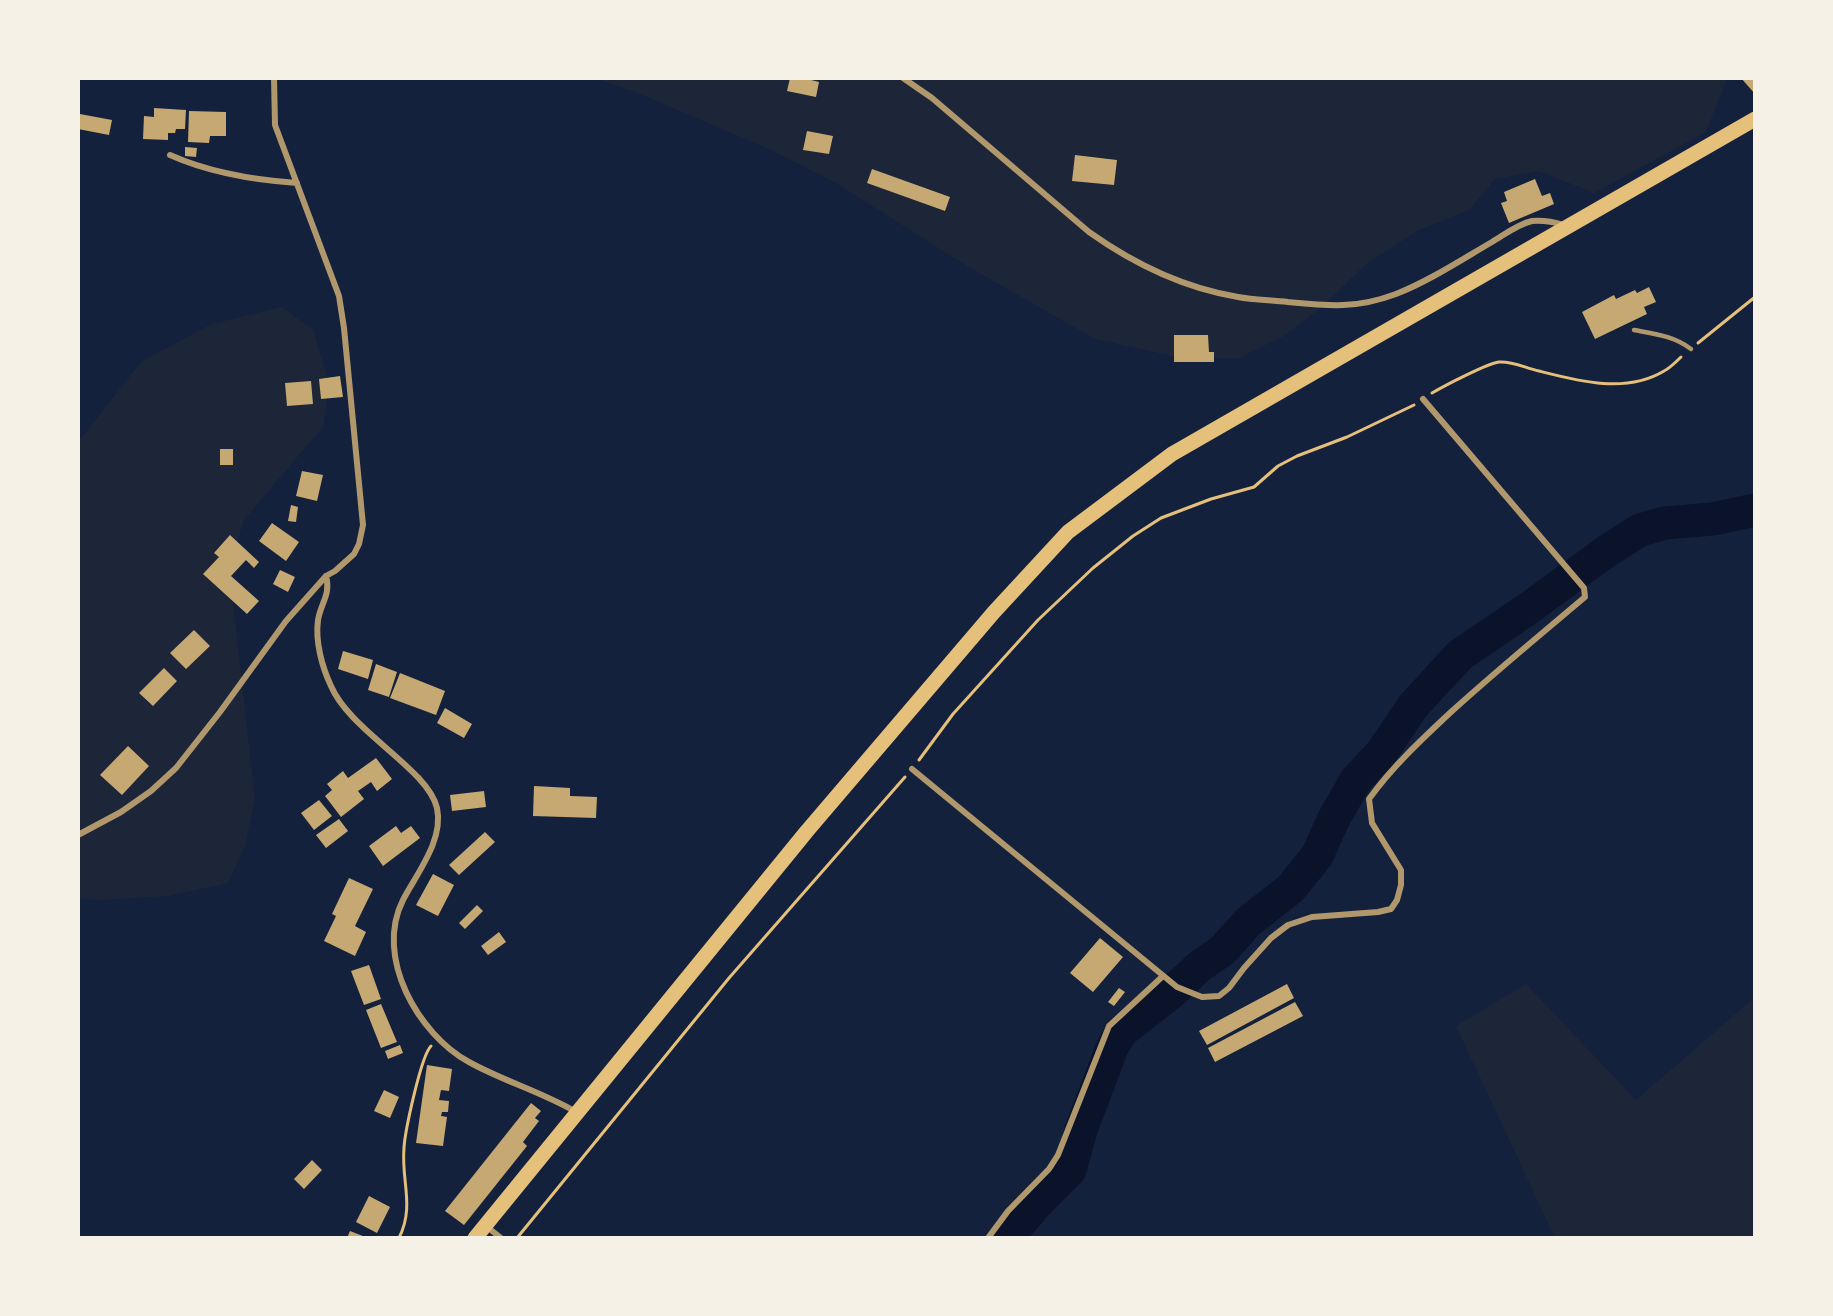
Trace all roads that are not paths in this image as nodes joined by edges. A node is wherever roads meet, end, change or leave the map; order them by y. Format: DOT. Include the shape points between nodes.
graph roads {
  1 [pos="274,78"];
  2 [pos="903,78"];
  3 [pos="1755,119"];
  4 [pos="170,155"];
  5 [pos="297,183"];
  6 [pos="1567,227"];
  7 [pos="1634,330"];
  8 [pos="1691,349"];
  9 [pos="1423,399"];
  10 [pos="326,576"];
  11 [pos="912,769"];
  12 [pos="78,835"];
  13 [pos="1163,976"];
  14 [pos="578,1113"];
  15 [pos="486,1226"];
  16 [pos="476,1238"];
  17 [pos="501,1238"];
  18 [pos="988,1238"];
  1 -- 5 [label="street" via="275,125"];
  2 -- 6 [label="street" via="1105,244 1158,273 1239,297 1338,306 1366,303 1441,272 1532,221"];
  3 -- 6 [label="highway"];
  4 -- 5 [label="street" via="240,177"];
  5 -- 10 [label="street" via="339,296 363,517 354,554"];
  6 -- 14 [label="highway" via="1173,454 1068,532 807,831"];
  7 -- 8 [label="lane" via="1666,336"];
  9 -- 13 [label="street" via="1584,588 1585,597 1427,734 1369,799 1372,823 1401,870 1397,900 1390,909 1312,917 1288,925 1271,938 1219,996 1192,994"];
  10 -- 12 [label="street" via="286,621 176,768 152,791"];
  10 -- 14 [label="street" via="328,587 318,633 331,688 361,728 424,785 436,806 435,842 400,907 395,932 399,976 405,990 433,1034 467,1061"];
  11 -- 13 [label="street"];
  13 -- 18 [label="street" via="1109,1026 1058,1155"];
  14 -- 15 [label="highway"];
  15 -- 16 [label="highway"];
  15 -- 17 [label="street"];
}
